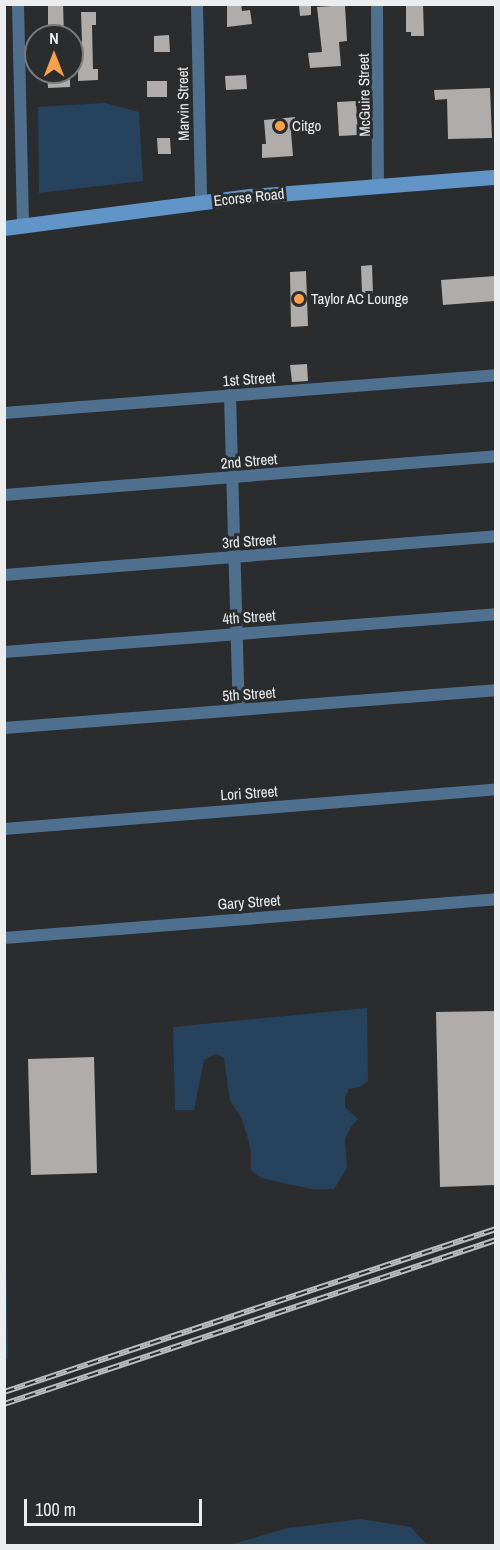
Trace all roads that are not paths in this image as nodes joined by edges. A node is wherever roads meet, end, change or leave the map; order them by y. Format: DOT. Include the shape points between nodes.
graph roads {
  1 [pos="18,4"];
  2 [pos="196,4"];
  3 [pos="377,4"];
  4 [pos="495,177"];
  5 [pos="378,185"];
  6 [pos="201,202"];
  7 [pos="23,225"];
  8 [pos="4,228"];
  9 [pos="495,375"];
  10 [pos="230,395"];
  11 [pos="4,413"];
  12 [pos="495,456"];
  13 [pos="232,477"];
  14 [pos="4,495"];
  15 [pos="495,536"];
  16 [pos="234,557"];
  17 [pos="4,575"];
  18 [pos="495,614"];
  19 [pos="237,633"];
  20 [pos="4,652"];
  21 [pos="495,690"];
  22 [pos="239,710"];
  23 [pos="4,728"];
  24 [pos="495,789"];
  25 [pos="4,829"];
  26 [pos="495,899"];
  27 [pos="4,938"];
  1 -- 7 [label="street"];
  2 -- 6 [label="street, Marvin Street"];
  3 -- 5 [label="street, McGuire Street"];
  4 -- 5 [label="main road, Ecorse Road"];
  5 -- 6 [label="main road, Ecorse Road"];
  6 -- 7 [label="main road, Ecorse Road"];
  7 -- 8 [label="main road, Ecorse Road"];
  9 -- 10 [label="street, 1st Street"];
  10 -- 11 [label="street, 1st Street"];
  10 -- 13 [label="street"];
  12 -- 13 [label="street, 2nd Street"];
  13 -- 14 [label="street, 2nd Street"];
  13 -- 16 [label="street"];
  15 -- 16 [label="street, 3rd Street"];
  16 -- 17 [label="street, 3rd Street"];
  16 -- 19 [label="street"];
  18 -- 19 [label="street, 4th Street"];
  19 -- 20 [label="street, 4th Street"];
  19 -- 22 [label="street"];
  21 -- 22 [label="street, 5th Street"];
  22 -- 23 [label="street, 5th Street"];
  24 -- 25 [label="street, Lori Street"];
  26 -- 27 [label="street, Gary Street"];
}
